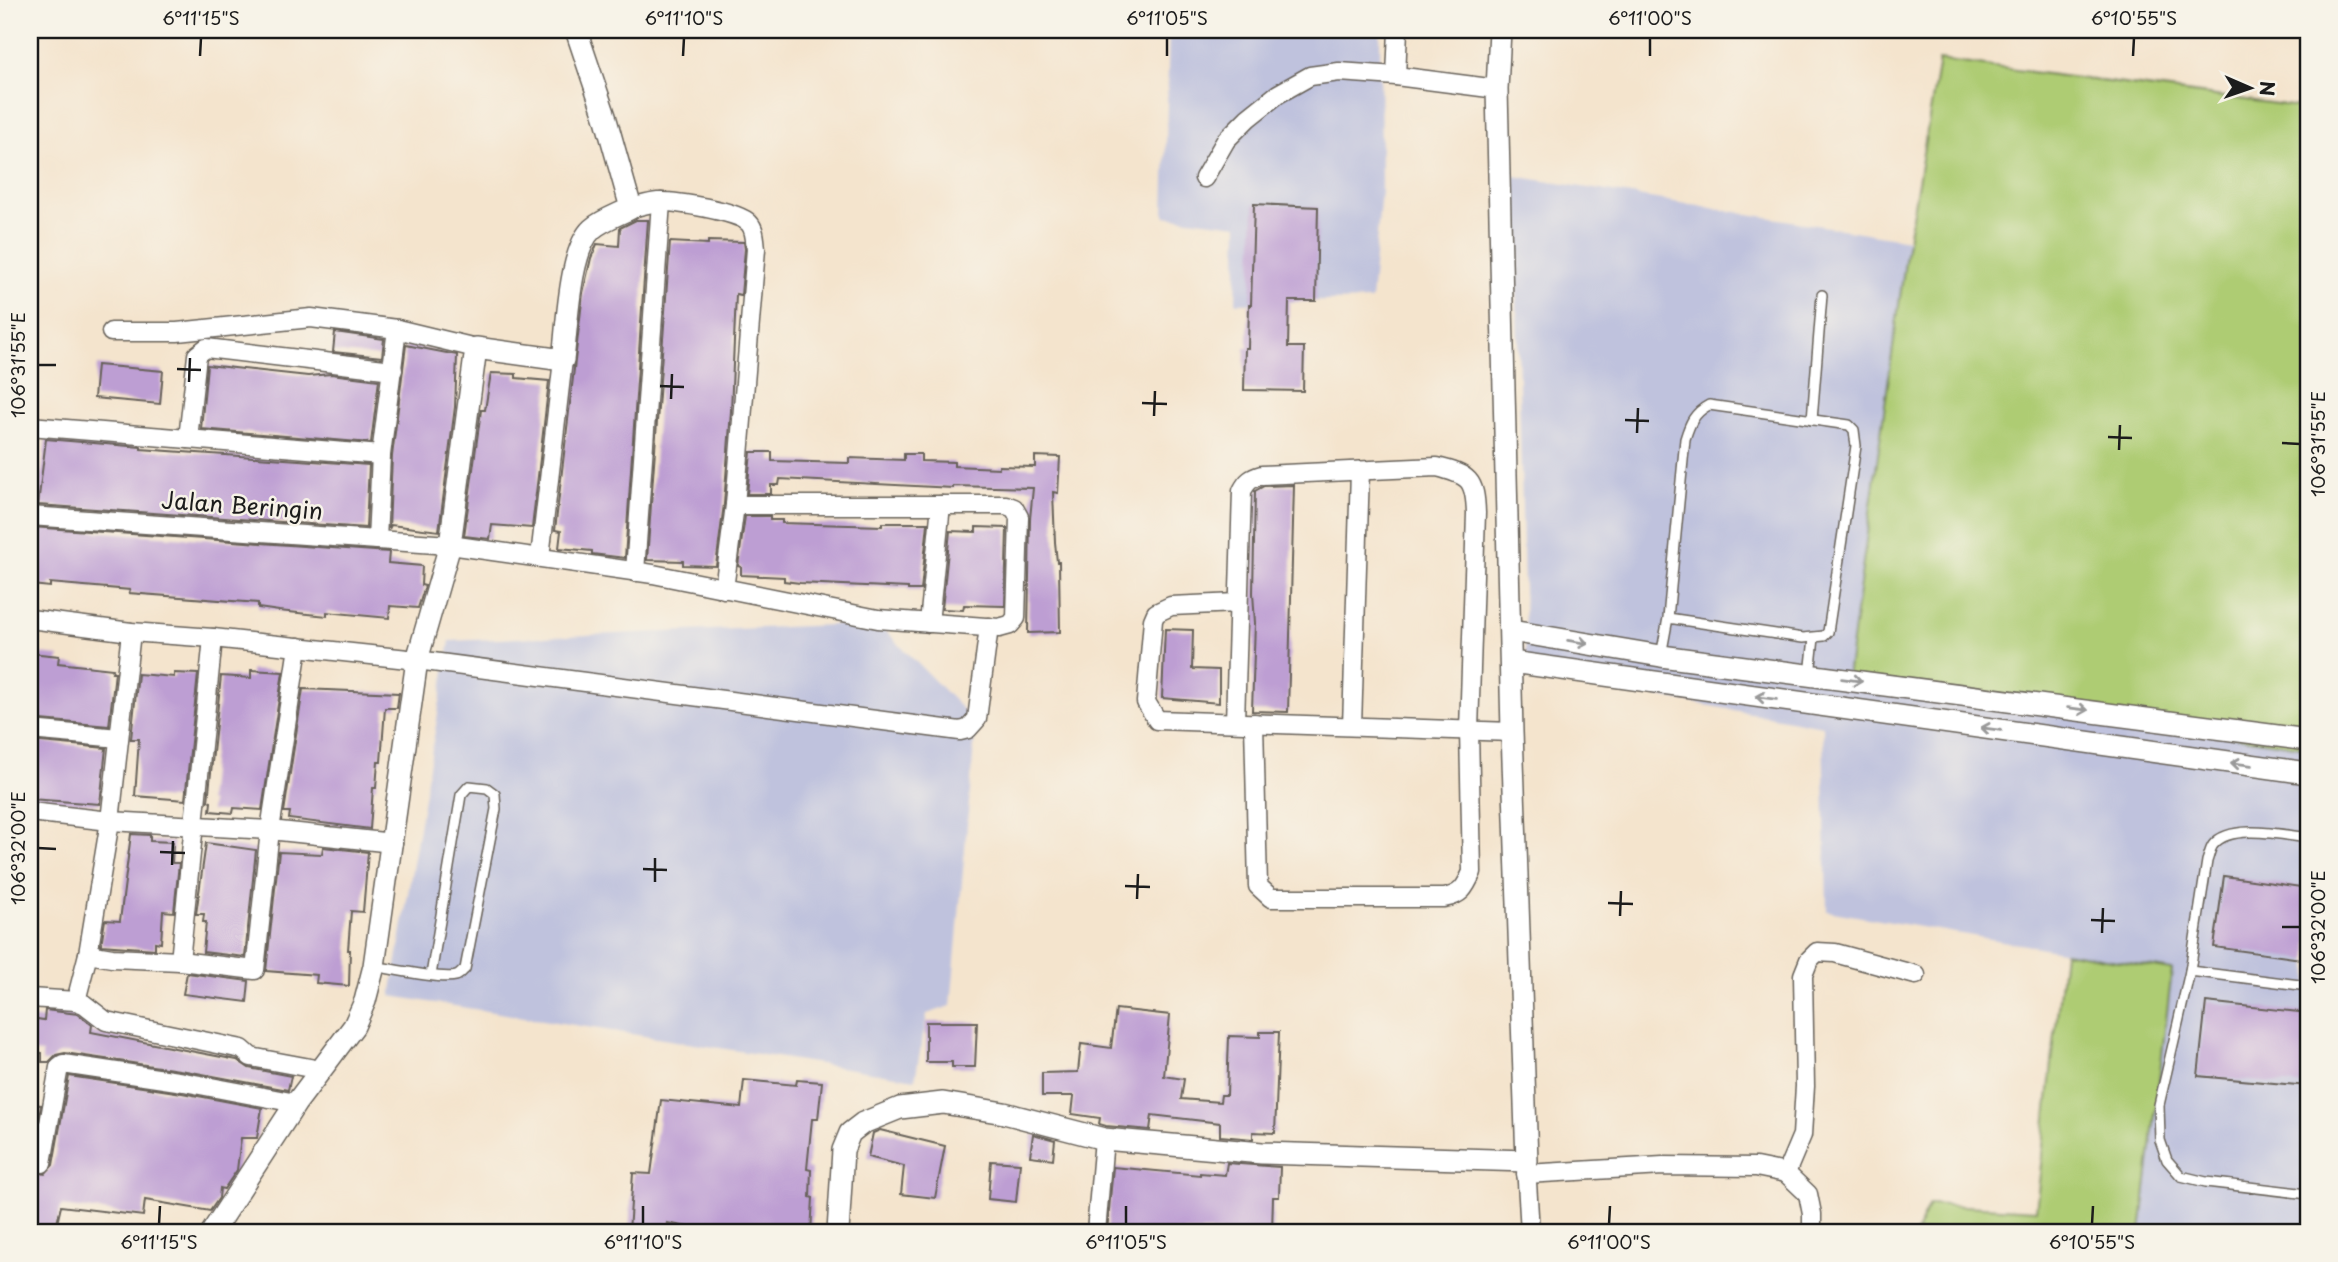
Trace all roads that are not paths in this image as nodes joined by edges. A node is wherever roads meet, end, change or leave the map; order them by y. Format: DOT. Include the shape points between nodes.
graph roads {
  1 [pos="576,30"];
  2 [pos="1398,30"];
  3 [pos="1500,30"];
  4 [pos="1396,76"];
  5 [pos="1497,89"];
  6 [pos="1204,178"];
  7 [pos="661,202"];
  8 [pos="631,208"];
  9 [pos="1822,295"];
  10 [pos="397,328"];
  11 [pos="111,332"];
  12 [pos="476,348"];
  13 [pos="563,360"];
  14 [pos="393,370"];
  15 [pos="1812,420"];
  16 [pos="30,426"];
  17 [pos="188,439"];
  18 [pos="382,456"];
  19 [pos="1360,471"];
  20 [pos="735,505"];
  21 [pos="941,505"];
  22 [pos="30,516"];
  23 [pos="377,540"];
  24 [pos="450,545"];
  25 [pos="540,557"];
  26 [pos="635,572"];
  27 [pos="724,589"];
  28 [pos="1237,603"];
  29 [pos="1668,618"];
  30 [pos="30,619"];
  31 [pos="929,623"];
  32 [pos="989,627"];
  33 [pos="1511,631"];
  34 [pos="131,632"];
  35 [pos="213,638"];
  36 [pos="1814,639"];
  37 [pos="298,647"];
  38 [pos="1661,656"];
  39 [pos="417,660"];
  40 [pos="1511,662"];
  41 [pos="1810,675"];
  42 [pos="1946,692"];
  43 [pos="1235,722"];
  44 [pos="1941,722"];
  45 [pos="1254,723"];
  46 [pos="1352,726"];
  47 [pos="30,730"];
  48 [pos="1469,730"];
  49 [pos="1512,732"];
  50 [pos="119,738"];
  51 [pos="2308,740"];
  52 [pos="2308,773"];
  53 [pos="30,813"];
  54 [pos="110,821"];
  55 [pos="194,827"];
  56 [pos="270,830"];
  57 [pos="2308,838"];
  58 [pos="393,843"];
  59 [pos="89,954"];
  60 [pos="180,961"];
  61 [pos="374,966"];
  62 [pos="2190,971"];
  63 [pos="431,975"];
  64 [pos="1916,975"];
  65 [pos="2308,986"];
  66 [pos="30,998"];
  67 [pos="76,1001"];
  68 [pos="321,1070"];
  69 [pos="296,1103"];
  70 [pos="1104,1139"];
  71 [pos="42,1163"];
  72 [pos="1526,1168"];
  73 [pos="1786,1173"];
  74 [pos="2308,1194"];
  75 [pos="212,1232"];
  76 [pos="838,1232"];
  77 [pos="1096,1232"];
  78 [pos="1530,1232"];
  79 [pos="1812,1232"];
  1 -- 8 [label="street"];
  2 -- 4 [label="street"];
  3 -- 5 [label="street"];
  4 -- 5 [label="street"];
  4 -- 6 [label="street" via="1339,72 1310,76 1248,118 1226,140"];
  5 -- 33 [label="street"];
  7 -- 8 [label="street"];
  7 -- 20 [label="street" via="736,214 754,231"];
  7 -- 26 [label="street"];
  8 -- 13 [label="street" via="593,229 583,243 575,261"];
  9 -- 15 [label="lane"];
  10 -- 11 [label="street" via="311,318 177,332"];
  10 -- 12 [label="street"];
  10 -- 14 [label="street"];
  12 -- 13 [label="street"];
  12 -- 24 [label="street"];
  13 -- 25 [label="street"];
  14 -- 17 [label="street" via="206,348 197,355"];
  14 -- 18 [label="street"];
  15 -- 29 [label="lane" via="1709,405 1692,419 1685,439"];
  15 -- 36 [label="lane" via="1849,425 1856,437 1828,632"];
  16 -- 17 [label="street"];
  17 -- 18 [label="street"];
  18 -- 23 [label="street"];
  19 -- 28 [label="street" via="1262,475 1246,483"];
  19 -- 46 [label="street"];
  19 -- 48 [label="street" via="1437,467 1471,480 1476,492"];
  20 -- 21 [label="street"];
  20 -- 27 [label="street"];
  21 -- 31 [label="street"];
  21 -- 32 [label="street" via="1006,505 1019,517 1016,618 1010,625"];
  22 -- 23 [label="street, Jalan Beringin"];
  23 -- 24 [label="street, Jalan Beringin"];
  24 -- 25 [label="street, Jalan Beringin"];
  24 -- 39 [label="street"];
  25 -- 26 [label="street, Jalan Beringin"];
  26 -- 27 [label="street, Jalan Beringin"];
  27 -- 31 [label="street, Jalan Beringin" via="878,619"];
  28 -- 43 [label="street"];
  28 -- 43 [label="street" via="1171,606 1156,613 1146,702 1157,720"];
  29 -- 36 [label="lane"];
  29 -- 38 [label="lane"];
  30 -- 34 [label="street"];
  31 -- 32 [label="street, Jalan Beringin"];
  32 -- 39 [label="street" via="977,719 960,731"];
  33 -- 38 [label="street, one-way"];
  33 -- 40 [label="street"];
  34 -- 35 [label="street"];
  34 -- 50 [label="street"];
  35 -- 37 [label="street"];
  35 -- 55 [label="street"];
  36 -- 41 [label="lane"];
  37 -- 39 [label="street"];
  37 -- 56 [label="street"];
  38 -- 41 [label="street"];
  39 -- 58 [label="street"];
  44 -- 40 [label="street, one-way"];
  40 -- 49 [label="street"];
  41 -- 42 [label="street, one-way"];
  42 -- 44 [label="street"];
  42 -- 51 [label="street, one-way"];
  43 -- 45 [label="street"];
  52 -- 44 [label="street, one-way"];
  45 -- 46 [label="street"];
  45 -- 48 [label="street" via="1258,887 1271,898 1458,895 1472,872"];
  46 -- 48 [label="street"];
  47 -- 50 [label="street"];
  48 -- 49 [label="street"];
  49 -- 72 [label="street"];
  50 -- 54 [label="street"];
  53 -- 54 [label="street"];
  54 -- 55 [label="street"];
  54 -- 59 [label="street"];
  55 -- 56 [label="street"];
  55 -- 60 [label="street"];
  56 -- 58 [label="street"];
  56 -- 60 [label="street" via="255,970"];
  57 -- 62 [label="lane" via="2241,832 2213,845"];
  58 -- 61 [label="street"];
  59 -- 60 [label="street"];
  59 -- 67 [label="street"];
  61 -- 63 [label="lane"];
  61 -- 68 [label="street" via="354,1026"];
  62 -- 65 [label="lane"];
  62 -- 74 [label="lane" via="2159,1105 2160,1140 2167,1160 2181,1176"];
  63 -- 63 [label="lane" via="458,976 465,969 496,809 495,794 487,788 469,786 461,795"];
  64 -- 73 [label="street" via="1835,953 1817,952 1809,960 1803,975 1802,1135"];
  66 -- 67 [label="street"];
  67 -- 68 [label="street" via="106,1021"];
  68 -- 69 [label="street"];
  69 -- 71 [label="street" via="63,1064"];
  69 -- 75 [label="street"];
  70 -- 72 [label="street"];
  70 -- 76 [label="street" via="1004,1113 943,1103 900,1108 850,1133 842,1150"];
  70 -- 77 [label="street"];
  72 -- 73 [label="street" via="1756,1167"];
  72 -- 78 [label="street"];
  73 -- 79 [label="street" via="1808,1194"];
}
